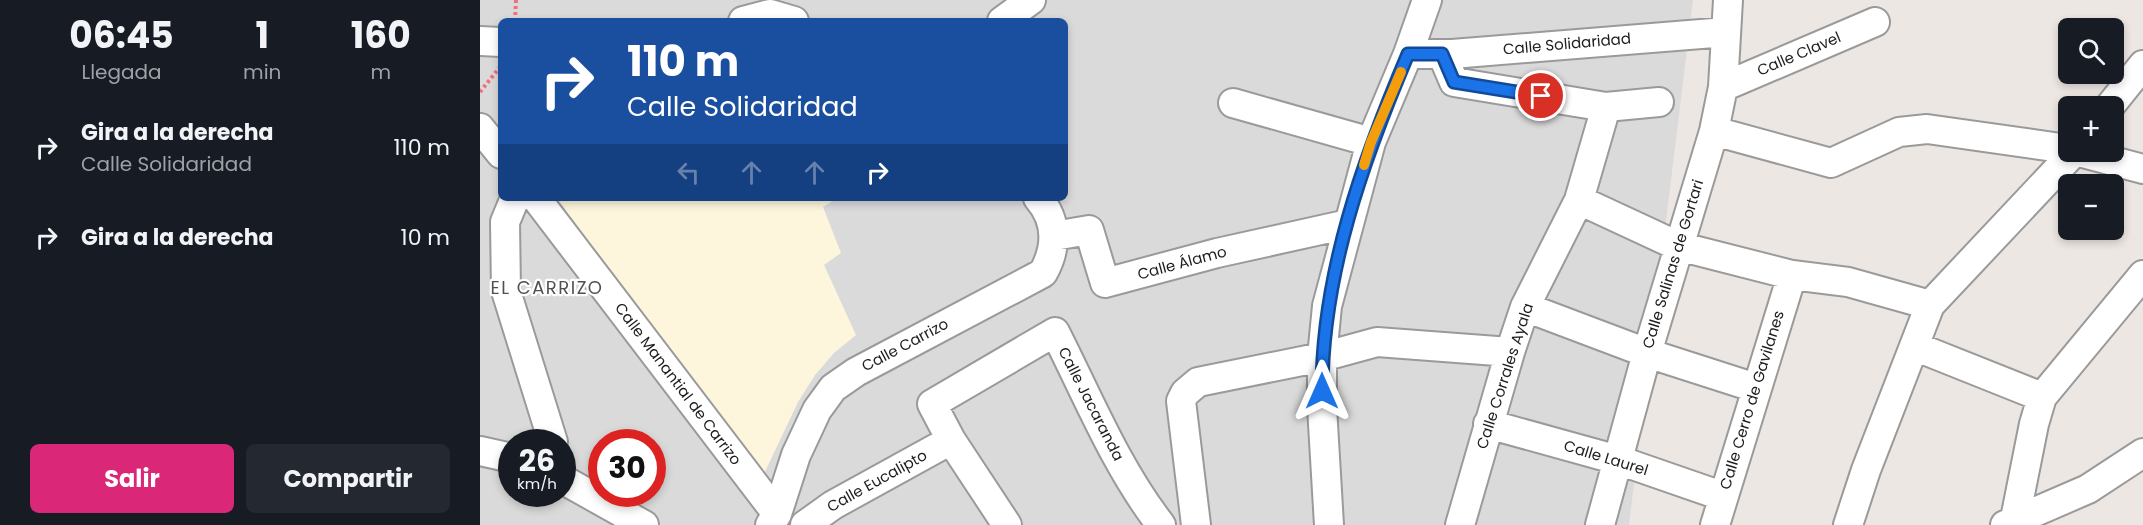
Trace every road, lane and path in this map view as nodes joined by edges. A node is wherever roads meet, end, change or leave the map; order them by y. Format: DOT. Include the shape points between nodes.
graph roads {
  1 [pos="516,0"];
  2 [pos="1032,0"];
  3 [pos="1427,0"];
  4 [pos="1728,0"];
  5 [pos="780,12"];
  6 [pos="515,18"];
  7 [pos="755,18"];
  8 [pos="1006,18"];
  9 [pos="1875,22"];
  10 [pos="1726,32"];
  11 [pos="480,41"];
  12 [pos="498,42"];
  13 [pos="1408,54"];
  14 [pos="1442,54"];
  15 [pos="2143,64"];
  16 [pos="498,70"];
  17 [pos="1723,87"];
  18 [pos="480,92"];
  19 [pos="2118,96"];
  20 [pos="1659,102"];
  21 [pos="1233,103"];
  22 [pos="1606,106"];
  23 [pos="480,128"];
  24 [pos="1714,131"];
  25 [pos="1371,142"];
  26 [pos="2058,148"];
  27 [pos="498,150"];
  28 [pos="2065,162"];
  29 [pos="2117,162"];
  30 [pos="2143,169"];
  31 [pos="514,201"];
  32 [pos="538,201"];
  33 [pos="1040,201"];
  34 [pos="1579,201"];
  35 [pos="1348,224"];
  36 [pos="1054,236"];
  37 [pos="1678,246"];
  38 [pos="1792,275"];
  39 [pos="2143,275"];
  40 [pos="1930,305"];
  41 [pos="1525,307"];
  42 [pos="1914,346"];
  43 [pos="1510,352"];
  44 [pos="1647,353"];
  45 [pos="1322,357"];
  46 [pos="1756,388"];
  47 [pos="2042,397"];
  48 [pos="1488,424"];
  49 [pos="549,429"];
  50 [pos="951,440"];
  51 [pos="480,451"];
  52 [pos="2143,453"];
  53 [pos="498,455"];
  54 [pos="1618,460"];
  55 [pos="576,483"];
  56 [pos="1722,496"];
  57 [pos="839,515"];
  58 [pos="773,519"];
  59 [pos="2010,522"];
  60 [pos="644,525"];
  61 [pos="806,525"];
  62 [pos="1007,525"];
  63 [pos="1161,525"];
  64 [pos="1196,525"];
  65 [pos="1329,525"];
  66 [pos="1460,525"];
  67 [pos="1600,525"];
  68 [pos="1715,525"];
  69 [pos="1848,525"];
  1 -- 6 [label="path"];
  2 -- 8 [label="street"];
  3 -- 13 [label="street"];
  4 -- 10 [label="street, Calle Salinas de Gortari"];
  5 -- 7 [label="street"];
  9 -- 17 [label="street, Calle Clavel"];
  10 -- 14 [label="street, Calle Solidaridad"];
  10 -- 17 [label="street, Calle Salinas de Gortari"];
  11 -- 12 [label="street"];
  13 -- 14 [label="street, Calle Solidaridad"];
  13 -- 25 [label="street"];
  14 -- 22 [label="street" via="1454,82"];
  15 -- 19 [label="street"];
  16 -- 18 [label="path"];
  17 -- 24 [label="street, Calle Salinas de Gortari"];
  20 -- 22 [label="street"];
  21 -- 25 [label="street"];
  22 -- 34 [label="street, Calle Corrales Ayala"];
  23 -- 27 [label="street"];
  24 -- 26 [label="street" via="1831,163 1899,132 1927,129"];
  24 -- 37 [label="street, Calle Salinas de Gortari"];
  25 -- 35 [label="street"];
  28 -- 40 [label="street"];
  29 -- 30 [label="street"];
  31 -- 49 [label="street" via="505,222 506,291"];
  32 -- 58 [label="street, Calle Manantial de Carrizo"];
  33 -- 36 [label="street"];
  34 -- 37 [label="street"];
  34 -- 41 [label="street, Calle Corrales Ayala"];
  35 -- 36 [label="street, Calle Álamo" via="1105,283 1089,230"];
  35 -- 45 [label="street" via="1327,306"];
  36 -- 58 [label="street, Calle Carrizo" via="1043,273 833,388 806,432"];
  37 -- 38 [label="street"];
  37 -- 44 [label="street, Calle Salinas de Gortari"];
  38 -- 40 [label="street" via="1848,282"];
  38 -- 46 [label="street, Calle Cerro de Gavilanes"];
  39 -- 47 [label="street"];
  40 -- 42 [label="street"];
  41 -- 43 [label="street, Calle Corrales Ayala"];
  41 -- 44 [label="street"];
  42 -- 47 [label="street"];
  42 -- 69 [label="street"];
  43 -- 45 [label="street" via="1377,342"];
  43 -- 48 [label="street, Calle Corrales Ayala"];
  44 -- 46 [label="street"];
  44 -- 54 [label="street, Calle Salinas de Gortari"];
  45 -- 64 [label="street" via="1198,382 1185,393 1181,401"];
  45 -- 65 [label="street"];
  46 -- 56 [label="street, Calle Cerro de Gavilanes"];
  47 -- 59 [label="street"];
  48 -- 54 [label="street, Calle Laurel"];
  48 -- 66 [label="street, Calle Corrales Ayala"];
  50 -- 57 [label="street, Calle Eucalipto"];
  50 -- 62 [label="street"];
  50 -- 63 [label="street, Calle Jacaranda" via="932,404 1055,332 1120,463"];
  51 -- 53 [label="street"];
  52 -- 59 [label="street" via="2088,489"];
  54 -- 56 [label="street, Calle Laurel"];
  54 -- 67 [label="street, Calle Salinas de Gortari"];
  55 -- 60 [label="street"];
  56 -- 68 [label="street, Calle Cerro de Gavilanes"];
  57 -- 61 [label="street, Calle Eucalipto"];
}
